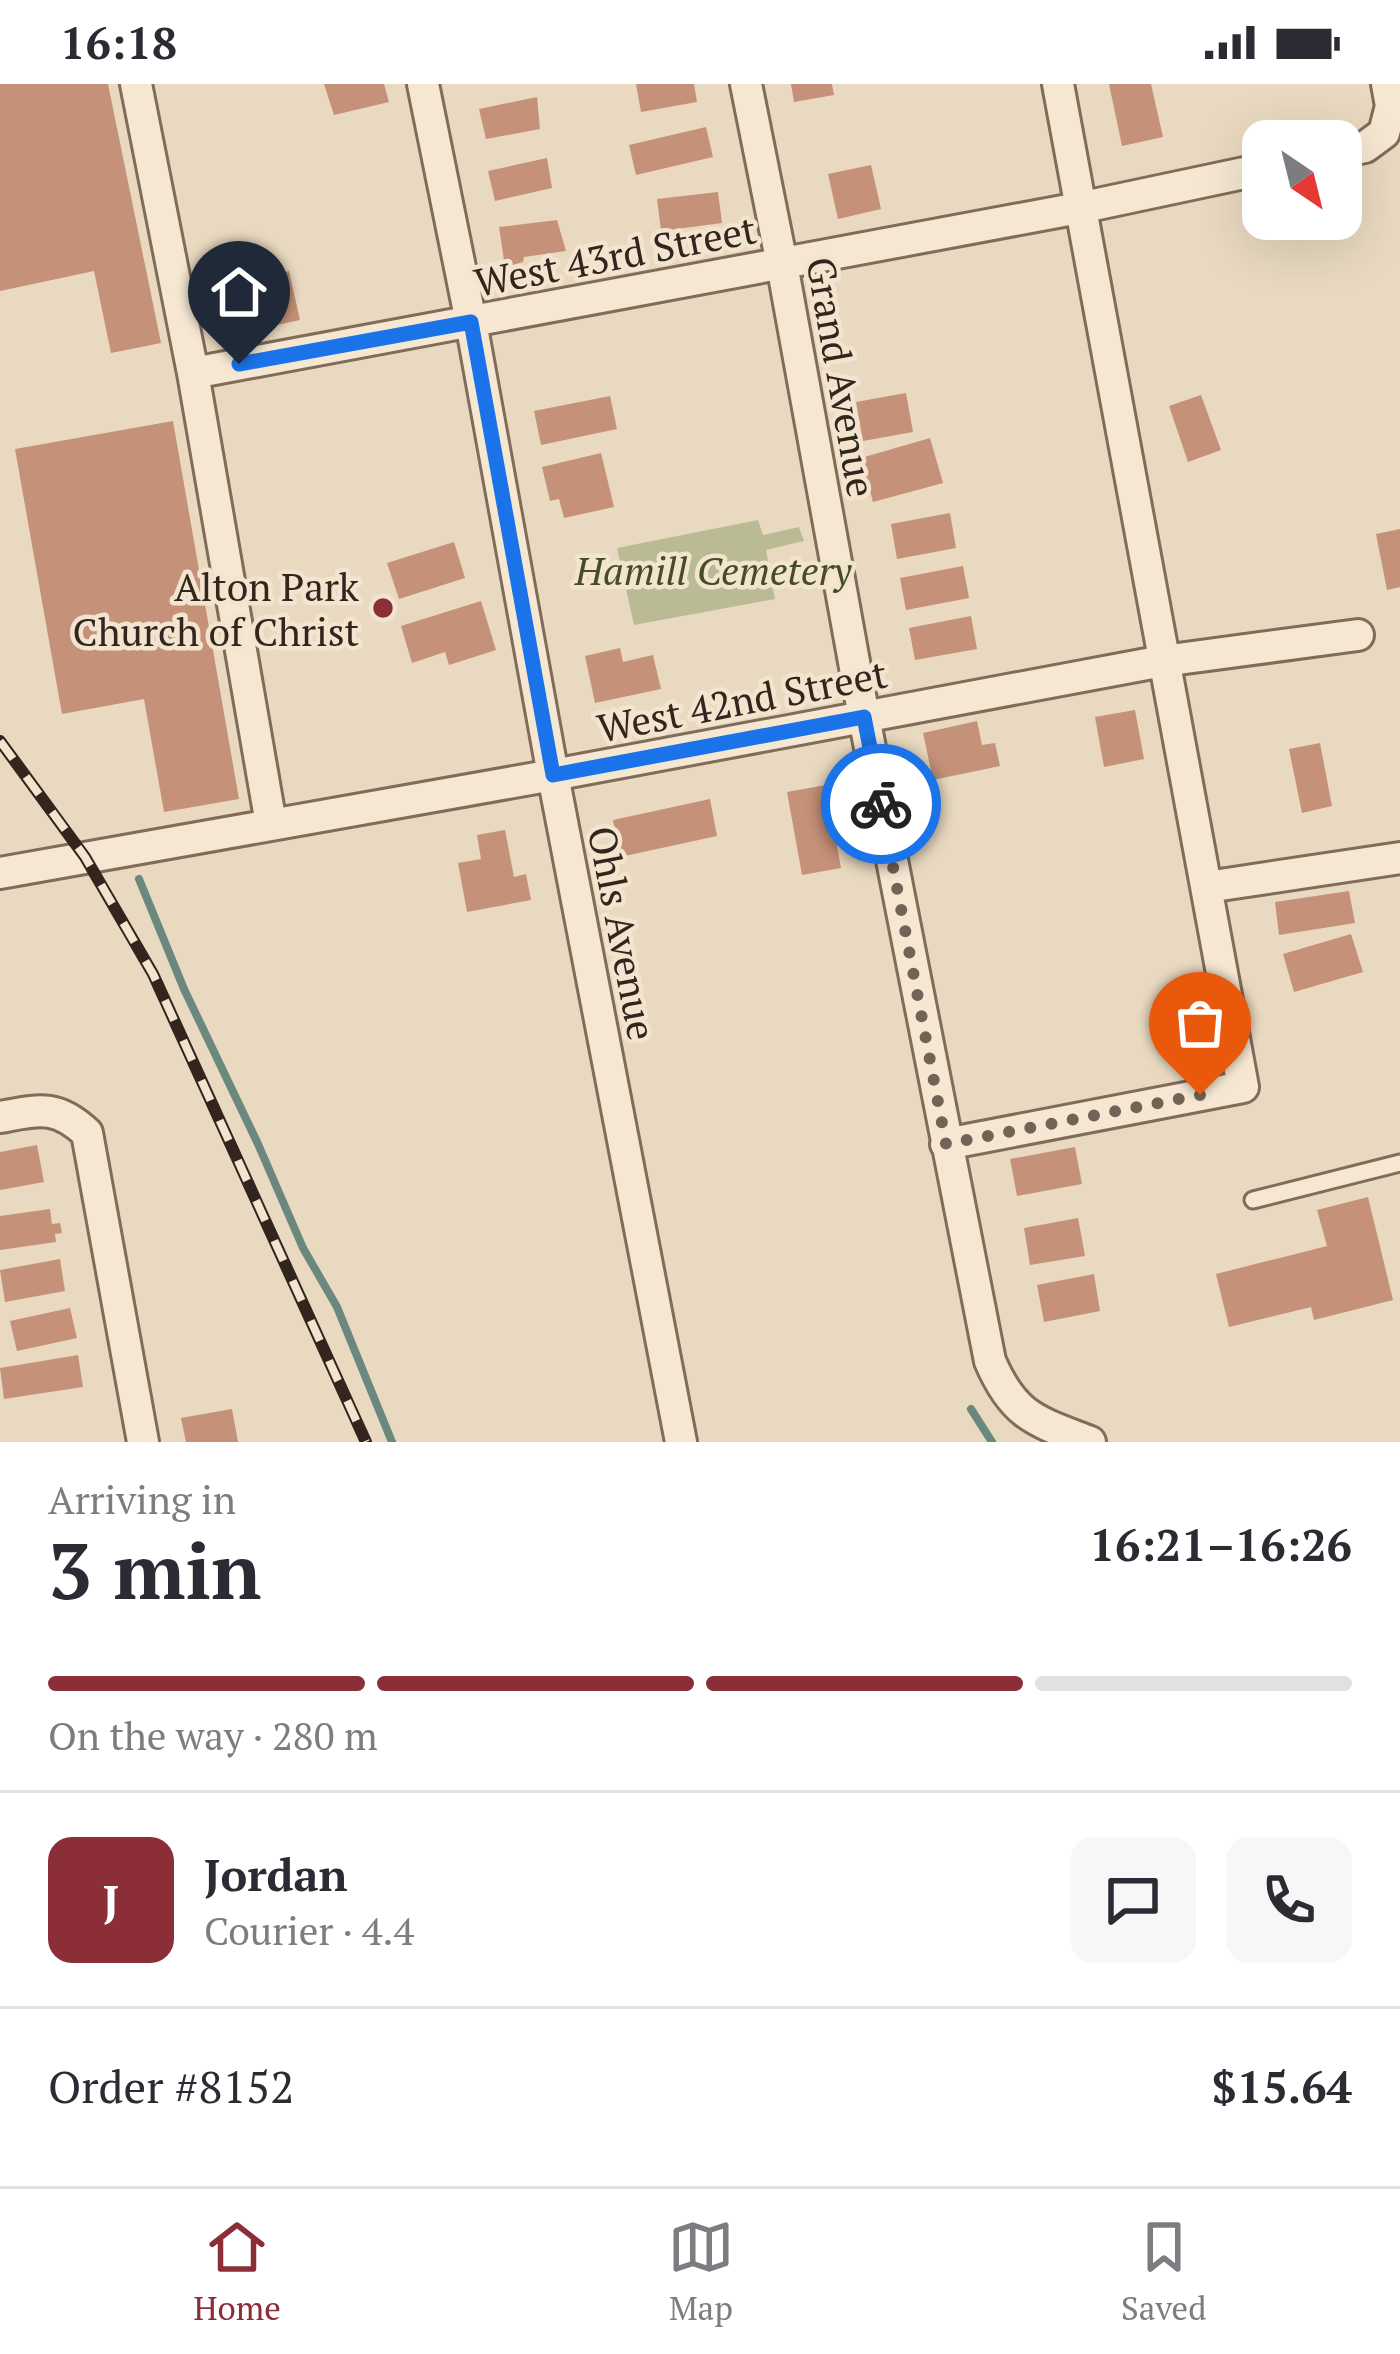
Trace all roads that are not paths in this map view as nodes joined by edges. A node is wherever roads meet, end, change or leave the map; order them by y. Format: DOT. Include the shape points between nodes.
graph roads {
  1 [pos="136,84"];
  2 [pos="422,84"];
  3 [pos="746,84"];
  4 [pos="1058,84"];
  5 [pos="1387,84"];
  6 [pos="1362,148"];
  7 [pos="1242,173"];
  8 [pos="1079,208"];
  9 [pos="782,263"];
  10 [pos="471,322"];
  11 [pos="193,373"];
  12 [pos="1358,635"];
  13 [pos="1163,661"];
  14 [pos="864,717"];
  15 [pos="553,775"];
  16 [pos="271,824"];
  17 [pos="1400,858"];
  18 [pos="0,873"];
  19 [pos="1207,886"];
  20 [pos="0,1117"];
  21 [pos="946,1144"];
  22 [pos="1400,1163"];
  23 [pos="1253,1200"];
  24 [pos="142,1442"];
  25 [pos="681,1442"];
  26 [pos="1090,1442"];
  1 -- 11 [label="street"];
  2 -- 10 [label="street, Ohls Avenue"];
  3 -- 9 [label="street, Grand Avenue"];
  4 -- 8 [label="street"];
  5 -- 6 [label="street" via="1384,133"];
  7 -- 8 [label="street, West 43rd Street"];
  8 -- 9 [label="street, West 43rd Street"];
  8 -- 13 [label="street"];
  9 -- 10 [label="street, West 43rd Street"];
  9 -- 14 [label="street, Grand Avenue"];
  10 -- 11 [label="street, West 43rd Street"];
  10 -- 15 [label="street, Ohls Avenue"];
  11 -- 16 [label="street"];
  12 -- 13 [label="street, West 42nd Street"];
  13 -- 14 [label="street, West 42nd Street"];
  13 -- 19 [label="street"];
  14 -- 15 [label="street, West 42nd Street"];
  14 -- 21 [label="street, Grand Avenue"];
  15 -- 16 [label="street, West 42nd Street"];
  15 -- 25 [label="street, Ohls Avenue"];
  16 -- 18 [label="street, West 42nd Street"];
  17 -- 19 [label="street"];
  19 -- 21 [label="street" via="1243,1087"];
  20 -- 24 [label="street" via="68,1115 87,1133"];
  21 -- 26 [label="street, Grand Avenue" via="989,1361 1002,1390 1040,1422"];
  22 -- 23 [label="lane"];
}
